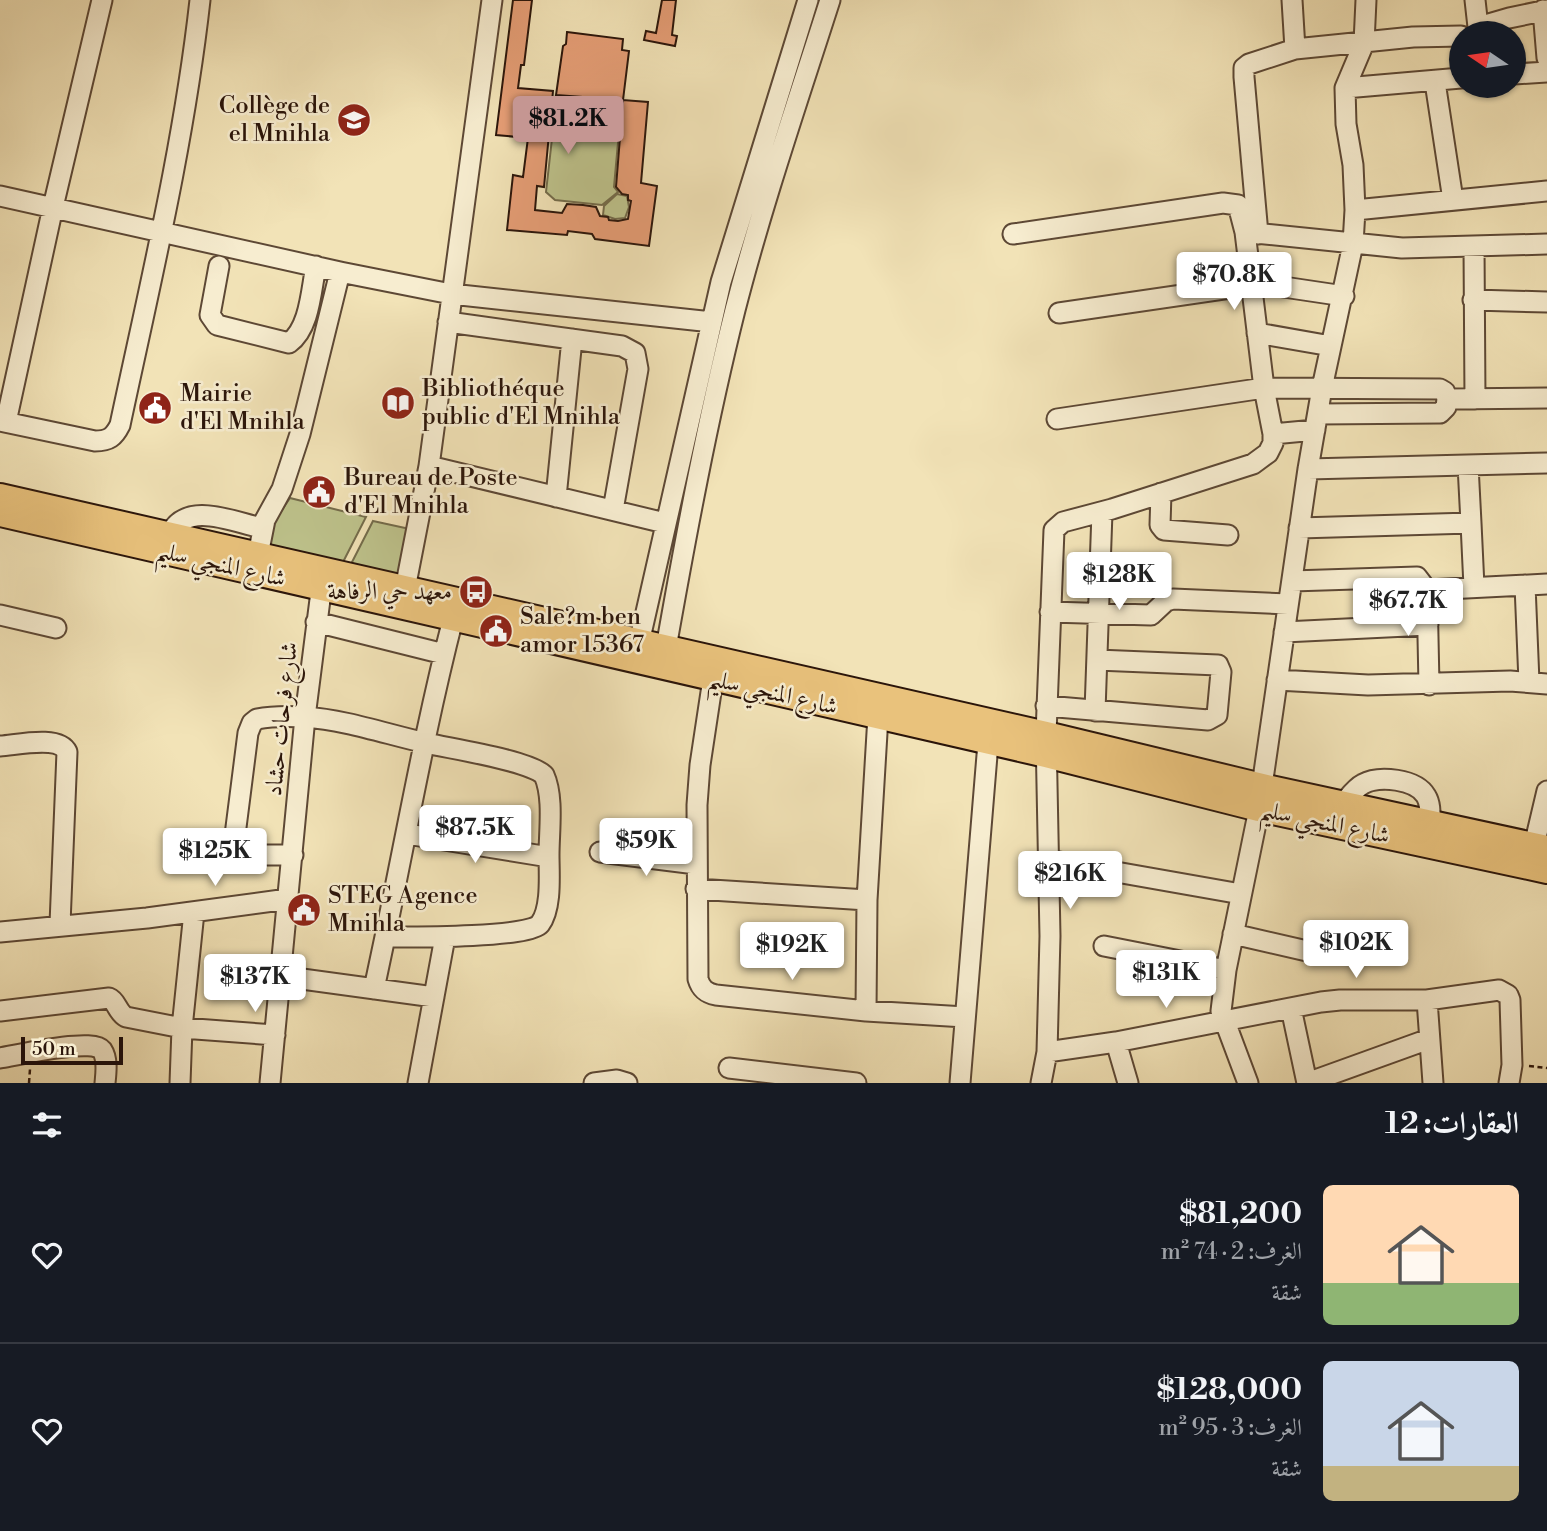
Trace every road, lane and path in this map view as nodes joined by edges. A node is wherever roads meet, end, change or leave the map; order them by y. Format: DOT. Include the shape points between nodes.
graph roads {
  1 [pos="102,0"];
  2 [pos="200,0"];
  3 [pos="492,0"];
  4 [pos="808,0"];
  5 [pos="830,0"];
  6 [pos="1292,0"];
  7 [pos="1366,0"];
  8 [pos="1475,0"];
  9 [pos="1545,10"];
  10 [pos="1473,21"];
  11 [pos="1501,21"];
  12 [pos="1449,34"];
  13 [pos="1364,43"];
  14 [pos="1295,49"];
  15 [pos="1547,58"];
  16 [pos="1547,72"];
  17 [pos="1526,73"];
  18 [pos="1449,80"];
  19 [pos="1435,82"];
  20 [pos="1345,88"];
  21 [pos="1547,191"];
  22 [pos="0,196"];
  23 [pos="1453,200"];
  24 [pos="53,207"];
  25 [pos="1355,210"];
  26 [pos="738,222"];
  27 [pos="758,226"];
  28 [pos="163,231"];
  29 [pos="1251,233"];
  30 [pos="1013,234"];
  31 [pos="1353,244"];
  32 [pos="1547,244"];
  33 [pos="1474,246"];
  34 [pos="219,266"];
  35 [pos="316,266"];
  36 [pos="340,272"];
  37 [pos="1251,285"];
  38 [pos="451,294"];
  39 [pos="1344,296"];
  40 [pos="1473,300"];
  41 [pos="1547,302"];
  42 [pos="1059,313"];
  43 [pos="449,322"];
  44 [pos="712,322"];
  45 [pos="1257,333"];
  46 [pos="572,339"];
  47 [pos="1332,345"];
  48 [pos="1264,388"];
  49 [pos="1322,388"];
  50 [pos="1447,398"];
  51 [pos="1547,398"];
  52 [pos="1475,399"];
  53 [pos="1057,419"];
  54 [pos="3,422"];
  55 [pos="1316,422"];
  56 [pos="1273,434"];
  57 [pos="1547,463"];
  58 [pos="1468,465"];
  59 [pos="429,466"];
  60 [pos="1308,469"];
  61 [pos="1161,493"];
  62 [pos="0,496"];
  63 [pos="556,496"];
  64 [pos="613,510"];
  65 [pos="1102,512"];
  66 [pos="0,514"];
  67 [pos="665,523"];
  68 [pos="1471,523"];
  69 [pos="262,528"];
  70 [pos="1299,528"];
  71 [pos="170,534"];
  72 [pos="1228,535"];
  73 [pos="258,555"];
  74 [pos="323,579"];
  75 [pos="1292,581"];
  76 [pos="1547,584"];
  77 [pos="1525,585"];
  78 [pos="1474,587"];
  79 [pos="405,589"];
  80 [pos="1427,590"];
  81 [pos="1288,604"];
  82 [pos="1050,611"];
  83 [pos="1099,612"];
  84 [pos="0,615"];
  85 [pos="453,619"];
  86 [pos="316,622"];
  87 [pos="1428,625"];
  88 [pos="56,628"];
  89 [pos="1284,632"];
  90 [pos="639,643"];
  91 [pos="666,648"];
  92 [pos="444,654"];
  93 [pos="1097,660"];
  94 [pos="713,679"];
  95 [pos="1277,680"];
  96 [pos="1538,683"];
  97 [pos="1429,685"];
  98 [pos="1046,706"];
  99 [pos="1095,711"];
  100 [pos="878,716"];
  101 [pos="305,717"];
  102 [pos="425,743"];
  103 [pos="988,743"];
  104 [pos="1045,744"];
  105 [pos="0,746"];
  106 [pos="1547,791"];
  107 [pos="1261,797"];
  108 [pos="1343,804"];
  109 [pos="1430,824"];
  110 [pos="407,834"];
  111 [pos="1541,847"];
  112 [pos="600,852"];
  113 [pos="293,855"];
  114 [pos="549,857"];
  115 [pos="1048,860"];
  116 [pos="696,864"];
  117 [pos="1547,870"];
  118 [pos="696,889"];
  119 [pos="1241,894"];
  120 [pos="288,899"];
  121 [pos="867,900"];
  122 [pos="194,912"];
  123 [pos="60,925"];
  124 [pos="0,932"];
  125 [pos="1233,934"];
  126 [pos="385,937"];
  127 [pos="445,937"];
  128 [pos="1104,946"];
  129 [pos="1320,954"];
  130 [pos="1226,970"];
  131 [pos="281,976"];
  132 [pos="374,989"];
  133 [pos="434,997"];
  134 [pos="1427,1000"];
  135 [pos="1291,1008"];
  136 [pos="0,1011"];
  137 [pos="866,1011"];
  138 [pos="965,1017"];
  139 [pos="1222,1021"];
  140 [pos="182,1028"];
  141 [pos="275,1035"];
  142 [pos="1429,1039"];
  143 [pos="1116,1042"];
  144 [pos="1047,1052"];
  145 [pos="0,1058"];
  146 [pos="729,1068"];
  147 [pos="105,1083"];
  148 [pos="180,1083"];
  149 [pos="270,1083"];
  150 [pos="418,1083"];
  151 [pos="594,1083"];
  152 [pos="626,1083"];
  153 [pos="856,1083"];
  154 [pos="960,1083"];
  155 [pos="1041,1083"];
  156 [pos="1128,1083"];
  157 [pos="1248,1083"];
  158 [pos="1307,1083"];
  159 [pos="1433,1083"];
  160 [pos="1509,1083"];
  1 -- 24 [label="street"];
  2 -- 28 [label="street"];
  3 -- 38 [label="street"];
  4 -- 26 [label="street"];
  5 -- 27 [label="street"];
  6 -- 14 [label="street"];
  7 -- 13 [label="street"];
  8 -- 10 [label="street"];
  9 -- 11 [label="street"];
  9 -- 15 [label="street"];
  12 -- 13 [label="street"];
  13 -- 14 [label="street"];
  13 -- 20 [label="street"];
  14 -- 29 [label="street" via="1244,68"];
  16 -- 17 [label="street"];
  18 -- 19 [label="street"];
  19 -- 20 [label="street"];
  19 -- 23 [label="street"];
  20 -- 25 [label="street"];
  21 -- 23 [label="street"];
  22 -- 24 [label="street"];
  23 -- 25 [label="street"];
  24 -- 28 [label="street"];
  24 -- 54 [label="street"];
  25 -- 31 [label="street"];
  26 -- 27 [label="street"];
  26 -- 44 [label="street"];
  27 -- 91 [label="street" via="695,486"];
  28 -- 35 [label="street"];
  28 -- 54 [label="street" via="114,436 105,441 87,440"];
  29 -- 30 [label="street" via="1240,208 1228,202"];
  29 -- 31 [label="street"];
  29 -- 37 [label="street"];
  31 -- 33 [label="street"];
  31 -- 39 [label="street"];
  32 -- 33 [label="street"];
  33 -- 40 [label="street"];
  34 -- 35 [label="street" via="210,315 218,325 289,343 303,327"];
  35 -- 36 [label="street"];
  36 -- 38 [label="street"];
  36 -- 69 [label="street" via="293,457"];
  37 -- 39 [label="street"];
  37 -- 42 [label="street"];
  37 -- 45 [label="street"];
  38 -- 43 [label="street"];
  38 -- 44 [label="street"];
  39 -- 47 [label="street"];
  40 -- 41 [label="street"];
  40 -- 52 [label="street"];
  43 -- 46 [label="street"];
  43 -- 59 [label="street"];
  44 -- 67 [label="street"];
  45 -- 47 [label="street"];
  45 -- 48 [label="street"];
  46 -- 63 [label="street"];
  46 -- 64 [label="street" via="622,346 638,360"];
  47 -- 49 [label="street"];
  48 -- 49 [label="street"];
  48 -- 53 [label="street"];
  48 -- 56 [label="street"];
  49 -- 50 [label="street" via="1440,389"];
  49 -- 55 [label="street"];
  50 -- 52 [label="street"];
  50 -- 55 [label="street" via="1440,413"];
  51 -- 52 [label="street"];
  55 -- 56 [label="street"];
  55 -- 60 [label="street"];
  56 -- 61 [label="street" via="1269,453 1262,459"];
  57 -- 58 [label="street"];
  58 -- 60 [label="street"];
  58 -- 68 [label="street"];
  59 -- 63 [label="street"];
  59 -- 79 [label="street"];
  60 -- 70 [label="street"];
  61 -- 65 [label="street"];
  61 -- 72 [label="street" via="1160,525 1164,530"];
  62 -- 71 [label="main road, شارع المنجي سليم"];
  63 -- 64 [label="street"];
  64 -- 67 [label="street"];
  65 -- 82 [label="street" via="1063,522 1054,530"];
  65 -- 83 [label="street"];
  66 -- 74 [label="main road, شارع المنجي سليم"];
  67 -- 90 [label="street"];
  68 -- 70 [label="street"];
  68 -- 78 [label="street"];
  69 -- 71 [label="street" via="196,514 183,518"];
  69 -- 73 [label="street"];
  70 -- 75 [label="street"];
  71 -- 73 [label="main road, شارع المنجي سليم"];
  73 -- 74 [label="main road, شارع المنجي سليم"];
  74 -- 79 [label="main road, شارع المنجي سليم"];
  74 -- 85 [label="main road, شارع المنجي سليم"];
  74 -- 86 [label="street, شارع فرحات حشاد"];
  75 -- 80 [label="street" via="1412,575"];
  75 -- 81 [label="street"];
  76 -- 77 [label="street"];
  77 -- 78 [label="street"];
  77 -- 96 [label="street"];
  78 -- 80 [label="street"];
  79 -- 90 [label="main road, شارع المنجي سليم"];
  80 -- 87 [label="street"];
  81 -- 83 [label="street" via="1173,599 1151,615"];
  81 -- 89 [label="street"];
  82 -- 83 [label="street"];
  82 -- 98 [label="street"];
  83 -- 93 [label="street"];
  84 -- 88 [label="street"];
  85 -- 92 [label="street"];
  85 -- 94 [label="main road, شارع المنجي سليم"];
  86 -- 92 [label="street"];
  86 -- 101 [label="street, شارع فرحات حشاد"];
  87 -- 89 [label="street"];
  87 -- 97 [label="street"];
  89 -- 95 [label="street"];
  90 -- 91 [label="main road, شارع المنجي سليم"];
  91 -- 104 [label="main road, شارع المنجي سليم"];
  92 -- 102 [label="street"];
  93 -- 99 [label="street"];
  93 -- 99 [label="street" via="1216,664 1221,672 1219,710 1212,719"];
  94 -- 100 [label="main road, شارع المنجي سليم"];
  94 -- 116 [label="street" via="700,765"];
  95 -- 97 [label="street"];
  95 -- 107 [label="street"];
  96 -- 97 [label="street"];
  98 -- 99 [label="street"];
  98 -- 104 [label="street"];
  100 -- 103 [label="main road, شارع المنجي سليم"];
  100 -- 121 [label="street"];
  101 -- 102 [label="street"];
  101 -- 113 [label="street, شارع فرحات حشاد"];
  101 -- 113 [label="street" via="265,718 252,723 234,844 243,855"];
  102 -- 110 [label="street"];
  102 -- 114 [label="street" via="527,765 544,775 549,792"];
  103 -- 104 [label="main road, شارع المنجي سليم"];
  103 -- 138 [label="street"];
  104 -- 107 [label="main road, شارع المنجي سليم"];
  104 -- 115 [label="street"];
  105 -- 123 [label="street" via="50,742 67,752"];
  106 -- 111 [label="street"];
  107 -- 108 [label="main road, شارع المنجي سليم"];
  107 -- 117 [label="main road, شارع المنجي سليم"];
  107 -- 119 [label="street"];
  108 -- 109 [label="main road, شارع المنجي سليم"];
  108 -- 109 [label="street" via="1357,788 1373,780 1405,783 1426,796"];
  109 -- 111 [label="main road, شارع المنجي سليم"];
  110 -- 114 [label="street"];
  110 -- 126 [label="street"];
  112 -- 116 [label="street"];
  113 -- 120 [label="street, شارع فرحات حشاد"];
  114 -- 127 [label="street" via="547,904 537,927"];
  115 -- 119 [label="street"];
  115 -- 144 [label="street"];
  116 -- 118 [label="street"];
  118 -- 121 [label="street"];
  118 -- 137 [label="street" via="698,979 704,990"];
  119 -- 125 [label="street"];
  120 -- 122 [label="street"];
  120 -- 131 [label="street, شارع فرحات حشاد"];
  121 -- 137 [label="street"];
  122 -- 123 [label="street"];
  122 -- 140 [label="street"];
  123 -- 124 [label="street"];
  125 -- 129 [label="street"];
  125 -- 130 [label="street"];
  126 -- 127 [label="street"];
  126 -- 132 [label="street"];
  127 -- 133 [label="street"];
  128 -- 130 [label="street"];
  130 -- 139 [label="street"];
  131 -- 132 [label="street"];
  131 -- 141 [label="street, شارع فرحات حشاد"];
  132 -- 133 [label="street"];
  133 -- 150 [label="street"];
  134 -- 135 [label="street" via="1340,1000"];
  134 -- 142 [label="street"];
  134 -- 160 [label="street" via="1493,990 1508,995"];
  135 -- 139 [label="street"];
  135 -- 158 [label="street"];
  136 -- 140 [label="street" via="112,998 126,1017"];
  137 -- 138 [label="street"];
  138 -- 154 [label="street"];
  139 -- 143 [label="street"];
  139 -- 157 [label="street"];
  140 -- 141 [label="street"];
  140 -- 148 [label="street"];
  141 -- 149 [label="street, شارع فرحات حشاد"];
  142 -- 158 [label="street"];
  142 -- 159 [label="street"];
  143 -- 144 [label="street"];
  143 -- 156 [label="street"];
  144 -- 155 [label="street"];
  145 -- 147 [label="street" via="90,1044 102,1049"];
  146 -- 153 [label="street"];
  151 -- 152 [label="street"];
}
